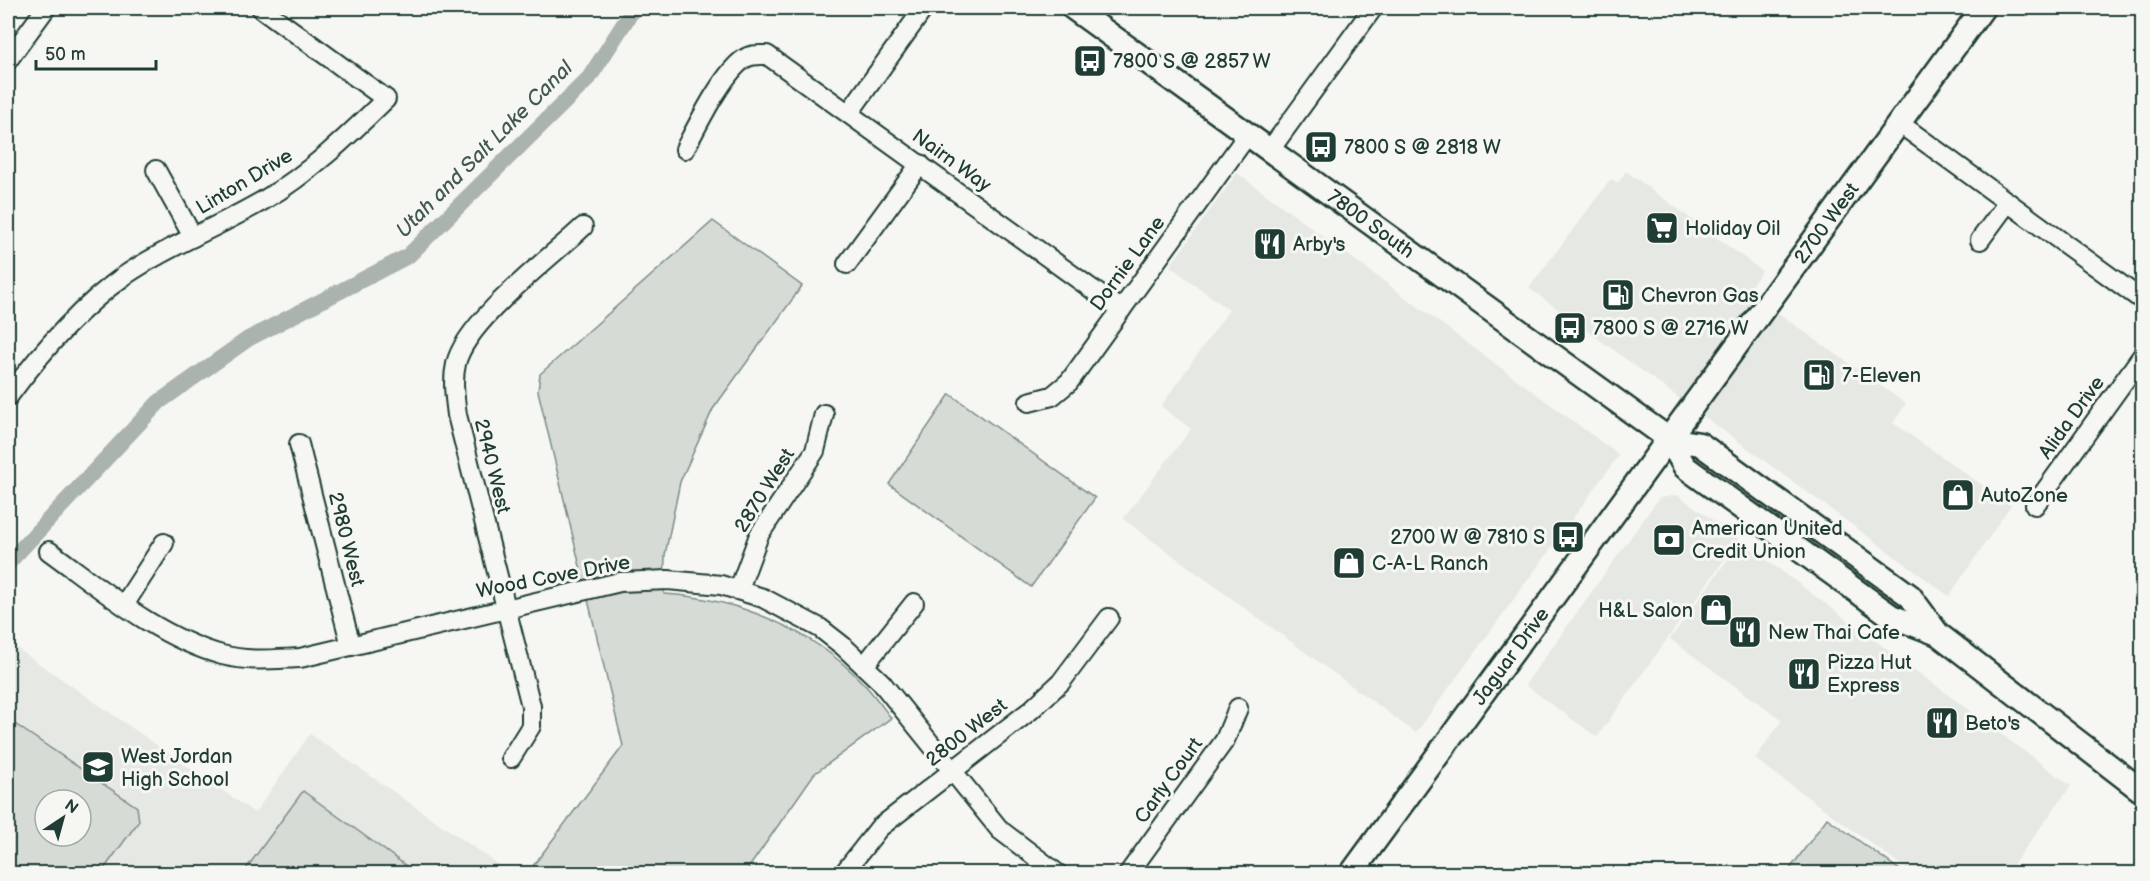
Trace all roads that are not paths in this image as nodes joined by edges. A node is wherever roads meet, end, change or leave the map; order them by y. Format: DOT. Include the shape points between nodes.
graph roads {
  1 [pos="46,8"];
  2 [pos="261,8"];
  3 [pos="924,8"];
  4 [pos="1073,8"];
  5 [pos="1373,8"];
  6 [pos="1983,8"];
  7 [pos="8,60"];
  8 [pos="849,113"];
  9 [pos="1899,123"];
  10 [pos="1248,134"];
  11 [pos="685,149"];
  12 [pos="1270,150"];
  13 [pos="920,164"];
  14 [pos="156,170"];
  15 [pos="2008,202"];
  16 [pos="583,227"];
  17 [pos="193,237"];
  18 [pos="1980,240"];
  19 [pos="847,264"];
  20 [pos="2142,300"];
  21 [pos="1121,310"];
  22 [pos="2142,356"];
  23 [pos="8,396"];
  24 [pos="1029,402"];
  25 [pos="824,414"];
  26 [pos="1669,439"];
  27 [pos="299,444"];
  28 [pos="2035,505"];
  29 [pos="164,543"];
  30 [pos="49,551"];
  31 [pos="739,589"];
  32 [pos="914,603"];
  33 [pos="124,604"];
  34 [pos="506,607"];
  35 [pos="1109,618"];
  36 [pos="351,646"];
  37 [pos="864,666"];
  38 [pos="1238,708"];
  39 [pos="511,758"];
  40 [pos="951,772"];
  41 [pos="2142,791"];
  42 [pos="1050,871"];
  43 [pos="843,873"];
  44 [pos="1128,873"];
  45 [pos="1351,873"];
  1 -- 7 [label="street"];
  2 -- 17 [label="street, Linton Drive" via="386,99 293,181"];
  3 -- 8 [label="street"];
  4 -- 10 [label="main road, 7800 South"];
  5 -- 12 [label="street"];
  6 -- 9 [label="main road, 2700 West"];
  8 -- 11 [label="street, Nairn Way" via="778,62 766,55 753,54 733,70 704,111"];
  8 -- 13 [label="street, Nairn Way"];
  9 -- 15 [label="street"];
  9 -- 26 [label="main road, 2700 West"];
  10 -- 12 [label="main road, 7800 South"];
  10 -- 21 [label="street, Dornie Lane"];
  12 -- 26 [label="main road, 7800 South"];
  13 -- 19 [label="street"];
  13 -- 21 [label="street, Nairn Way"];
  14 -- 17 [label="street"];
  15 -- 18 [label="street"];
  15 -- 20 [label="street"];
  16 -- 34 [label="street, 2940 West" via="483,318 466,340 456,363 457,415"];
  17 -- 23 [label="street, Linton Drive" via="125,276 86,306 42,352"];
  21 -- 24 [label="street, Dornie Lane" via="1069,382 1052,396"];
  22 -- 28 [label="street, Alida Drive"];
  25 -- 31 [label="street, 2870 West" via="815,451 759,535"];
  26 -- 41 [label="main road, 7800 South" via="1700,444 1910,596 1938,634"];
  26 -- 45 [label="main road, Jaguar Drive"];
  27 -- 36 [label="street, 2980 West"];
  29 -- 33 [label="street"];
  30 -- 33 [label="street, Wood Cove Drive"];
  31 -- 34 [label="street, Wood Cove Drive" via="668,580 620,582"];
  31 -- 37 [label="street, Wood Cove Drive" via="820,628"];
  32 -- 37 [label="street"];
  33 -- 36 [label="street, Wood Cove Drive" via="182,641 223,655 258,660 300,658"];
  34 -- 36 [label="street, Wood Cove Drive"];
  34 -- 39 [label="street, 2940 West" via="531,706 531,726"];
  35 -- 40 [label="street, 2800 West" via="1061,682"];
  37 -- 40 [label="street, Wood Cove Drive"];
  38 -- 44 [label="street, Carly Court" via="1225,740"];
  40 -- 42 [label="street, Wood Cove Drive" via="1000,830"];
  40 -- 43 [label="street, 2800 West" via="879,828"];
}
